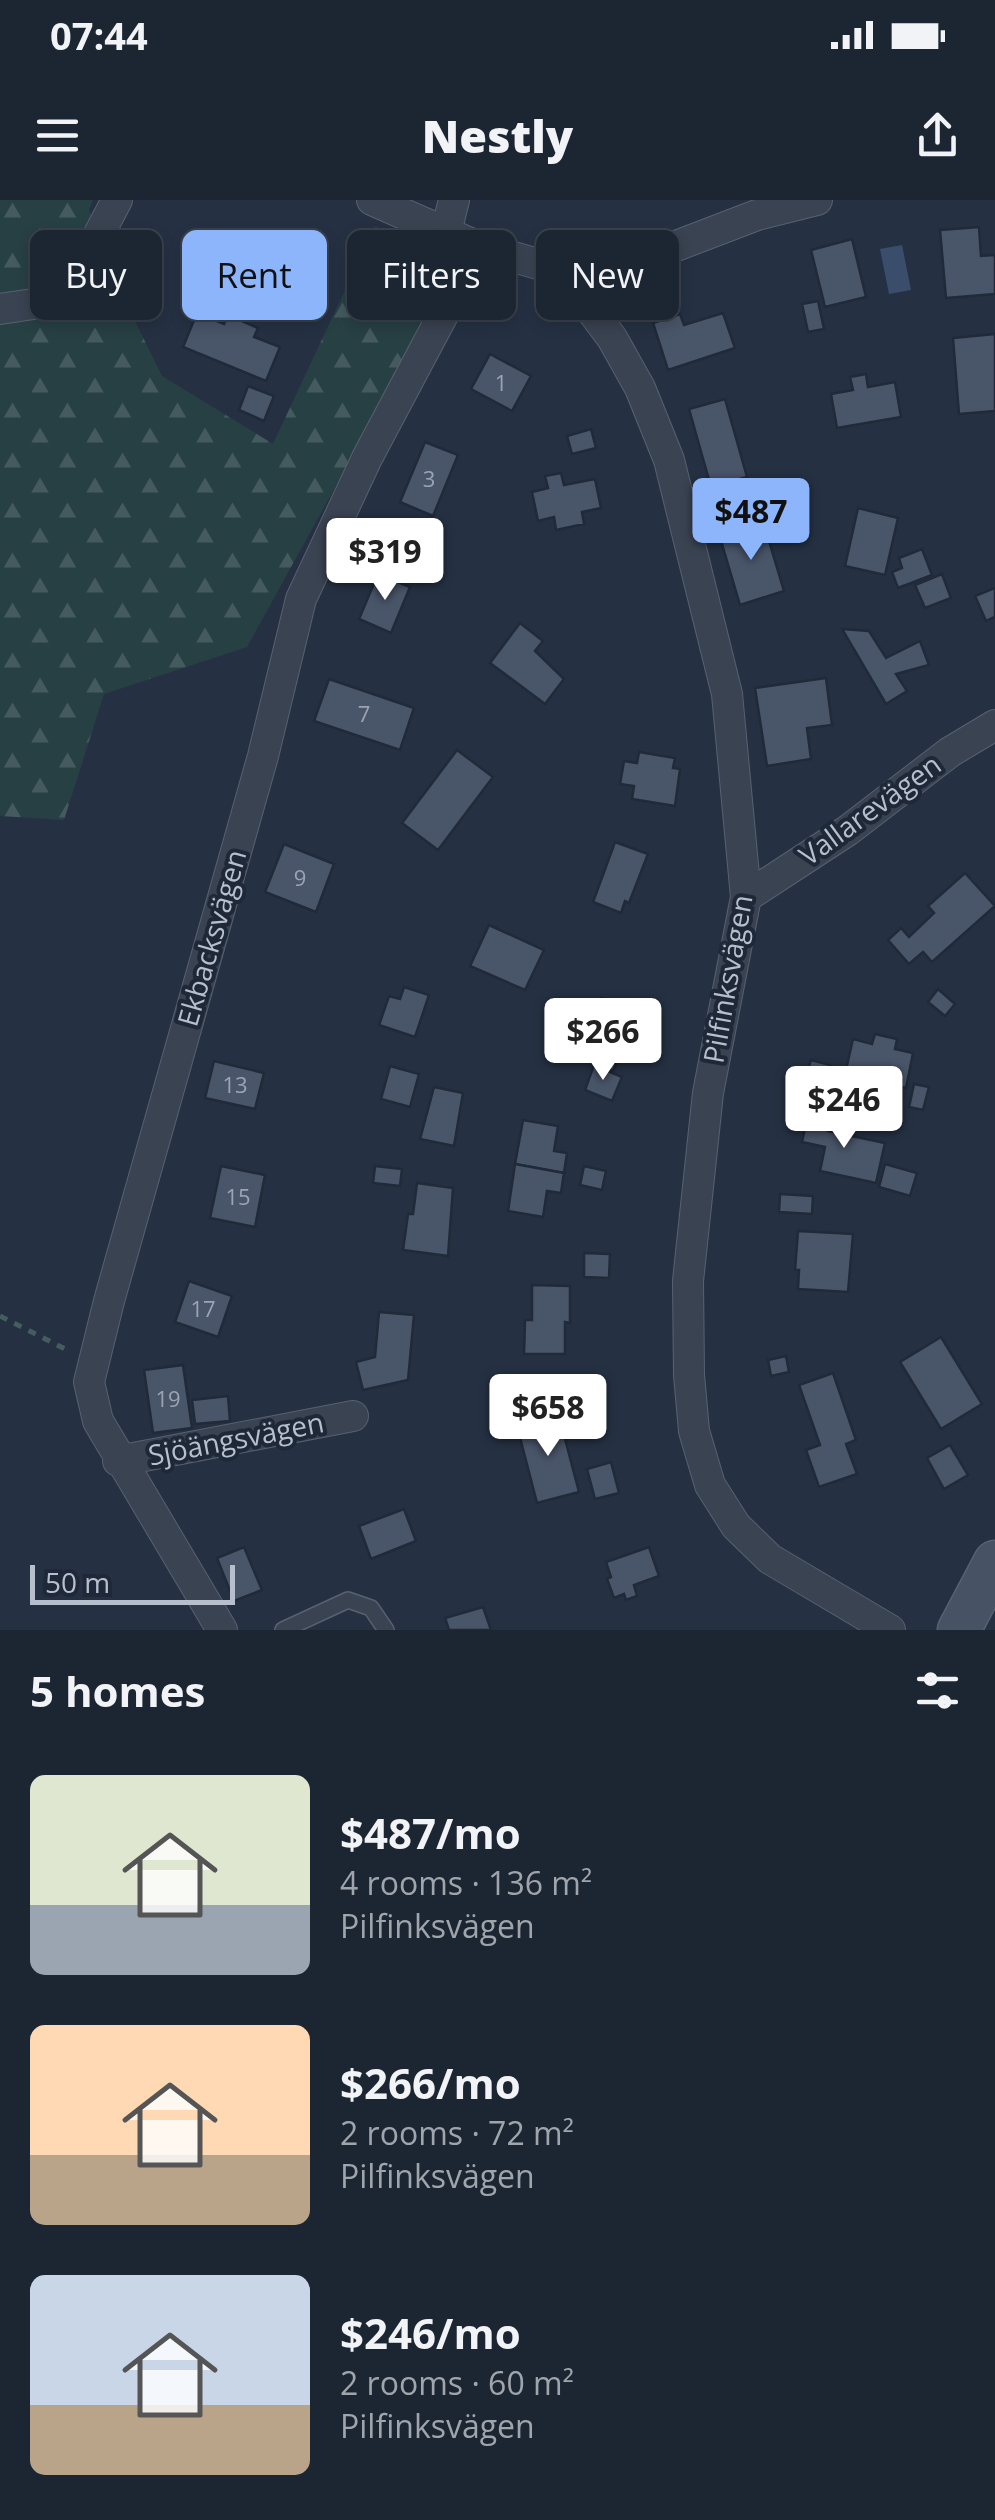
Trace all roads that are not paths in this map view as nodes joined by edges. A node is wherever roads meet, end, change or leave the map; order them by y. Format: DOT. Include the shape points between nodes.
graph roads {
  1 [pos="117,200"];
  2 [pos="372,200"];
  3 [pos="454,200"];
  4 [pos="817,200"];
  5 [pos="441,230"];
  6 [pos="446,230"];
  7 [pos="679,245"];
  8 [pos="0,309"];
  9 [pos="440,320"];
  10 [pos="599,320"];
  11 [pos="995,725"];
  12 [pos="746,896"];
  13 [pos="353,1416"];
  14 [pos="118,1461"];
  15 [pos="995,1562"];
  16 [pos="222,1630"];
  17 [pos="283,1630"];
  18 [pos="386,1630"];
  19 [pos="890,1630"];
  20 [pos="959,1630"];
  1 -- 8 [label="street" via="80,270 48,302"];
  2 -- 5 [label="street"];
  3 -- 6 [label="street"];
  4 -- 7 [label="street"];
  9 -- 14 [label="street, Ekbacksvägen" via="301,599 89,1382"];
  10 -- 12 [label="street, Pilfinksvägen" via="640,388 668,460 728,694"];
  11 -- 12 [label="street, Vallarevägen"];
  12 -- 19 [label="street, Pilfinksvägen" via="708,1093 688,1281 694,1431 710,1485 736,1526 770,1560"];
  13 -- 14 [label="street, Sjöängsvägen"];
  14 -- 16 [label="street, Ekbacksvägen"];
  15 -- 20 [label="street"];
  17 -- 18 [label="lane" via="348,1600 371,1608"];
}
